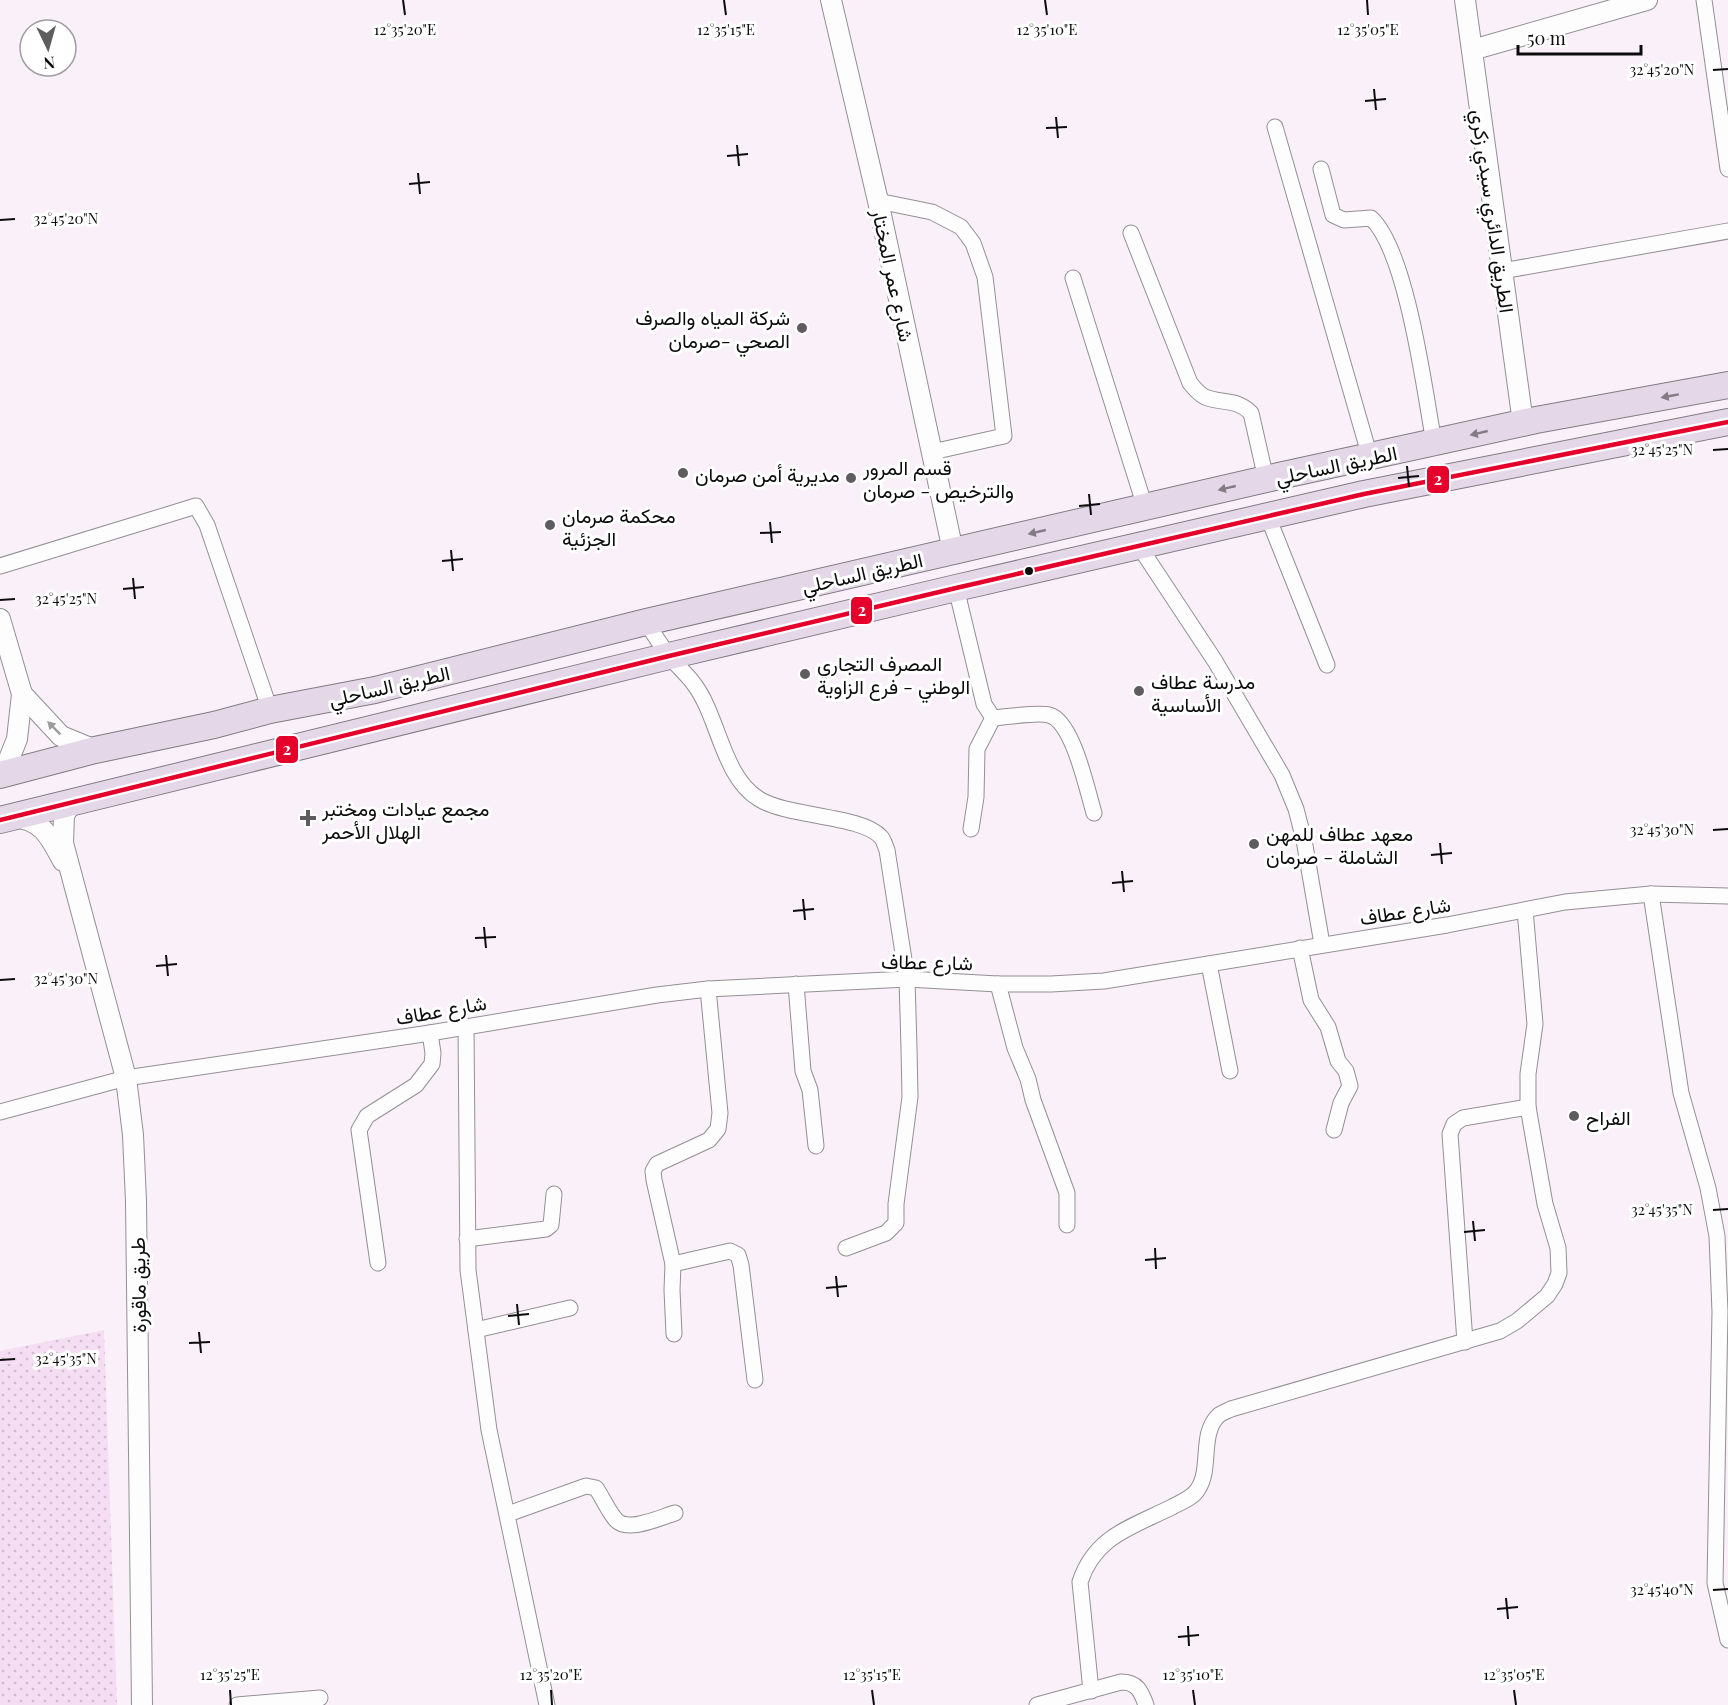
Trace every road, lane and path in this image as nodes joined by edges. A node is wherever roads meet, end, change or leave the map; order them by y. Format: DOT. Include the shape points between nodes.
graph roads {
  1 [pos="831,0"];
  2 [pos="1465,0"];
  3 [pos="1647,0"];
  4 [pos="1704,0"];
  5 [pos="1472,50"];
  6 [pos="1275,127"];
  7 [pos="1727,152"];
  8 [pos="1321,169"];
  9 [pos="1728,169"];
  10 [pos="878,201"];
  11 [pos="1728,231"];
  12 [pos="1131,233"];
  13 [pos="1502,271"];
  14 [pos="1073,278"];
  15 [pos="1728,385"];
  16 [pos="1728,422"];
  17 [pos="1523,423"];
  18 [pos="1434,444"];
  19 [pos="932,452"];
  20 [pos="1370,457"];
  21 [pos="1266,479"];
  22 [pos="1145,507"];
  23 [pos="1268,517"];
  24 [pos="1139,546"];
  25 [pos="953,551"];
  26 [pos="0,566"];
  27 [pos="956,588"];
  28 [pos="0,619"];
  29 [pos="646,622"];
  30 [pos="669,656"];
  31 [pos="1327,665"];
  32 [pos="22,694"];
  33 [pos="270,710"];
  34 [pos="993,718"];
  35 [pos="95,750"];
  36 [pos="0,769"];
  37 [pos="0,775"];
  38 [pos="72,803"];
  39 [pos="1094,813"];
  40 [pos="7,819"];
  41 [pos="971,829"];
  42 [pos="70,874"];
  43 [pos="1651,894"];
  44 [pos="1728,897"];
  45 [pos="1525,910"];
  46 [pos="1322,944"];
  47 [pos="1300,948"];
  48 [pos="1209,964"];
  49 [pos="907,979"];
  50 [pos="796,984"];
  51 [pos="998,984"];
  52 [pos="708,989"];
  53 [pos="466,1026"];
  54 [pos="430,1033"];
  55 [pos="1230,1071"];
  56 [pos="126,1077"];
  57 [pos="1528,1107"];
  58 [pos="0,1113"];
  59 [pos="1334,1130"];
  60 [pos="816,1146"];
  61 [pos="554,1194"];
  62 [pos="1067,1225"];
  63 [pos="467,1239"];
  64 [pos="846,1248"];
  65 [pos="378,1263"];
  66 [pos="673,1264"];
  67 [pos="1723,1264"];
  68 [pos="570,1308"];
  69 [pos="476,1330"];
  70 [pos="674,1334"];
  71 [pos="1465,1342"];
  72 [pos="755,1380"];
  73 [pos="675,1513"];
  74 [pos="508,1514"];
  75 [pos="1721,1574"];
  76 [pos="1728,1640"];
  77 [pos="1091,1691"];
  78 [pos="320,1698"];
  79 [pos="142,1705"];
  80 [pos="237,1705"];
  81 [pos="547,1705"];
  82 [pos="1037,1705"];
  83 [pos="1146,1705"];
  1 -- 10 [label="street, شارع عمر المختار"];
  2 -- 5 [label="street, الطريق الدائري سيدي زكري"];
  3 -- 5 [label="street"];
  4 -- 7 [label="street"];
  5 -- 13 [label="street, الطريق الدائري سيدي زكري"];
  6 -- 20 [label="street"];
  7 -- 9 [label="street"];
  8 -- 18 [label="street" via="1333,214 1344,220 1371,218 1387,239 1412,318"];
  10 -- 19 [label="street, شارع عمر المختار"];
  10 -- 19 [label="street" via="932,212 961,227 973,243 985,277 1004,436"];
  11 -- 13 [label="street"];
  12 -- 21 [label="street" via="1190,383 1205,397 1237,403 1251,413"];
  13 -- 17 [label="street, الطريق الدائري سيدي زكري"];
  14 -- 22 [label="street"];
  15 -- 17 [label="highway, الطريق الساحلي, one-way"];
  16 -- 23 [label="highway, الطريق الساحلي" via="1364,494"];
  17 -- 18 [label="highway, الطريق الساحلي, one-way"];
  18 -- 20 [label="highway, الطريق الساحلي"];
  19 -- 25 [label="street, شارع عمر المختار"];
  20 -- 21 [label="highway, الطريق الساحلي"];
  21 -- 22 [label="highway, الطريق الساحلي, one-way"];
  22 -- 25 [label="highway, الطريق الساحلي, one-way"];
  23 -- 24 [label="highway, الطريق الساحلي"];
  23 -- 31 [label="street"];
  24 -- 27 [label="highway, الطريق الساحلي"];
  24 -- 46 [label="street" via="1215,661 1282,776 1304,840"];
  25 -- 29 [label="highway, الطريق الساحلي"];
  26 -- 33 [label="street" via="196,506 207,525"];
  27 -- 30 [label="highway, الطريق الساحلي"];
  27 -- 34 [label="street" via="984,704"];
  28 -- 32 [label="street"];
  29 -- 30 [label="street"];
  29 -- 33 [label="highway, الطريق الساحلي" via="375,690"];
  30 -- 38 [label="highway, الطريق الساحلي"];
  30 -- 49 [label="street" via="696,685 745,788 760,800 855,824 882,838"];
  35 -- 32 [label="street, one-way" via="61,736"];
  32 -- 36 [label="street" via="17,739 7,764"];
  33 -- 35 [label="highway, الطريق الساحلي"];
  34 -- 39 [label="street" via="1047,714 1060,720 1075,750"];
  34 -- 41 [label="street" via="977,749"];
  35 -- 37 [label="highway, الطريق الساحلي"];
  38 -- 40 [label="highway, الطريق الساحلي"];
  38 -- 42 [label="street, طريق ماقورة" via="64,815 63,829"];
  40 -- 42 [label="street, طريق ماقورة" via="27,819 44,830"];
  42 -- 56 [label="street, طريق ماقورة"];
  43 -- 44 [label="street, شارع عطاف"];
  43 -- 45 [label="street, شارع عطاف"];
  43 -- 67 [label="street" via="1681,1093"];
  45 -- 46 [label="street, شارع عطاف"];
  45 -- 57 [label="street" via="1535,1024 1527,1082"];
  46 -- 47 [label="street, شارع عطاف"];
  47 -- 48 [label="street, شارع عطاف"];
  47 -- 59 [label="street" via="1311,999 1328,1027 1350,1086"];
  48 -- 51 [label="street, شارع عطاف" via="1104,981"];
  48 -- 55 [label="street"];
  49 -- 50 [label="street, شارع عطاف"];
  49 -- 51 [label="street, شارع عطاف"];
  49 -- 64 [label="street" via="910,1097 896,1223 886,1233"];
  50 -- 52 [label="street, شارع عطاف"];
  50 -- 60 [label="street" via="803,1071 810,1090"];
  51 -- 62 [label="street" via="1015,1048 1067,1193"];
  52 -- 53 [label="street, شارع عطاف"];
  52 -- 66 [label="street" via="720,1113 718,1129 709,1140 657,1164 653,1171"];
  53 -- 54 [label="street, شارع عطاف"];
  53 -- 63 [label="street"];
  54 -- 56 [label="street, شارع عطاف"];
  54 -- 65 [label="street" via="432,1064 416,1085 366,1116 359,1130"];
  56 -- 58 [label="street, شارع عطاف"];
  56 -- 79 [label="street, طريق ماقورة" via="136,1201"];
  57 -- 71 [label="street" via="1545,1204 1558,1248 1559,1273 1547,1296 1517,1321"];
  57 -- 71 [label="street" via="1463,1118 1454,1124 1450,1134"];
  61 -- 63 [label="street" via="551,1225 546,1229"];
  63 -- 69 [label="street"];
  66 -- 70 [label="street"];
  66 -- 72 [label="street" via="730,1251 738,1255"];
  67 -- 75 [label="street"];
  68 -- 69 [label="street"];
  69 -- 74 [label="street" via="489,1430"];
  71 -- 77 [label="street" via="1219,1415 1211,1426 1203,1477 1196,1492 1107,1540 1084,1570 1080,1582"];
  73 -- 74 [label="street" via="633,1526 621,1524 596,1488 586,1486"];
  74 -- 81 [label="street"];
  75 -- 76 [label="street"];
  77 -- 82 [label="street"];
  77 -- 83 [label="street" via="1128,1682 1140,1689"];
  78 -- 80 [label="street"];
}
